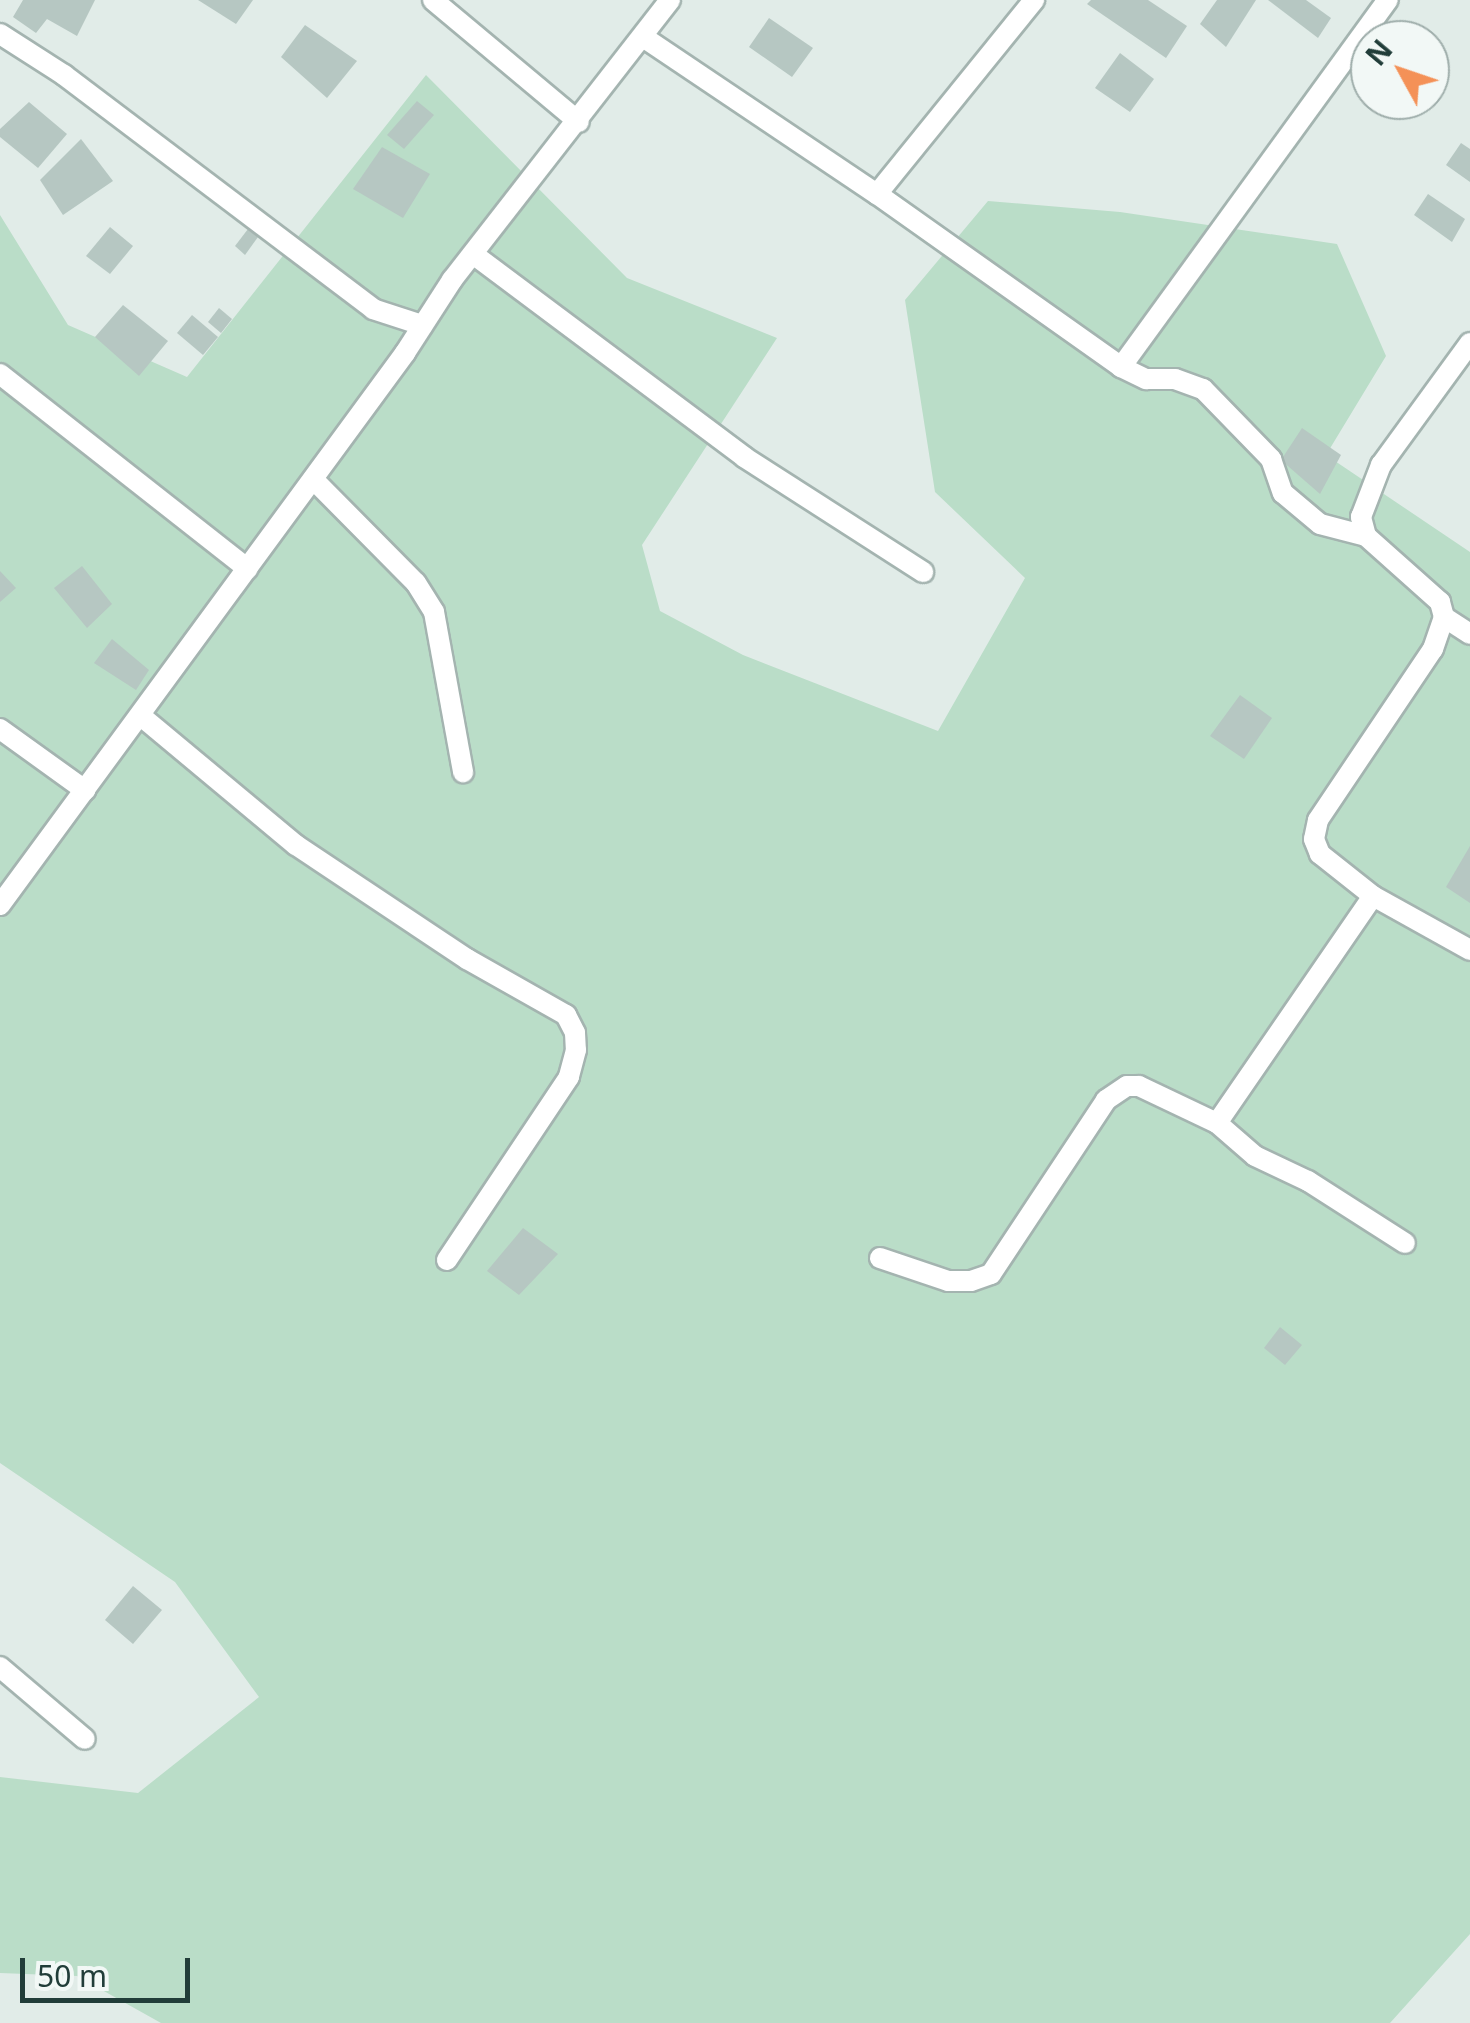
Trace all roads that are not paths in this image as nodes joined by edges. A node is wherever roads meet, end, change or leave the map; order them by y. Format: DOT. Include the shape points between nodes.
graph roads {
  1 [pos="432,0"];
  2 [pos="670,0"];
  3 [pos="1034,0"];
  4 [pos="1388,0"];
  5 [pos="0,34"];
  6 [pos="643,38"];
  7 [pos="579,122"];
  8 [pos="877,194"];
  9 [pos="474,254"];
  10 [pos="422,324"];
  11 [pos="1470,343"];
  12 [pos="1121,367"];
  13 [pos="0,374"];
  14 [pos="313,479"];
  15 [pos="1366,536"];
  16 [pos="248,569"];
  17 [pos="923,572"];
  18 [pos="1444,616"];
  19 [pos="1470,634"];
  20 [pos="141,716"];
  21 [pos="0,729"];
  22 [pos="462,772"];
  23 [pos="86,790"];
  24 [pos="1374,896"];
  25 [pos="0,905"];
  26 [pos="1470,950"];
  27 [pos="1216,1123"];
  28 [pos="1405,1243"];
  29 [pos="880,1258"];
  30 [pos="447,1260"];
  31 [pos="0,1668"];
  32 [pos="85,1739"];
  1 -- 7 [label="street"];
  2 -- 6 [label="street"];
  3 -- 8 [label="street"];
  4 -- 12 [label="street"];
  5 -- 10 [label="street" via="373,309"];
  6 -- 7 [label="street"];
  6 -- 8 [label="street"];
  7 -- 9 [label="street"];
  8 -- 12 [label="street"];
  9 -- 10 [label="street"];
  9 -- 17 [label="street" via="744,457"];
  10 -- 14 [label="street"];
  11 -- 15 [label="street" via="1382,465 1362,517"];
  12 -- 15 [label="street" via="1146,380 1175,379 1203,390 1271,459 1283,494 1320,524"];
  13 -- 16 [label="street"];
  14 -- 16 [label="street"];
  14 -- 22 [label="street" via="416,583 434,612"];
  15 -- 18 [label="street" via="1440,602"];
  16 -- 20 [label="street"];
  18 -- 19 [label="street"];
  18 -- 24 [label="street" via="1433,649 1318,820 1314,840 1320,854"];
  20 -- 23 [label="street"];
  20 -- 30 [label="street" via="296,845 467,959 566,1015 576,1050 569,1077"];
  21 -- 23 [label="street"];
  23 -- 25 [label="street"];
  24 -- 26 [label="street"];
  24 -- 27 [label="street"];
  27 -- 28 [label="street" via="1255,1156"];
  27 -- 29 [label="street" via="1126,1086 1106,1100 991,1274 948,1281"];
  31 -- 32 [label="street"];
}
